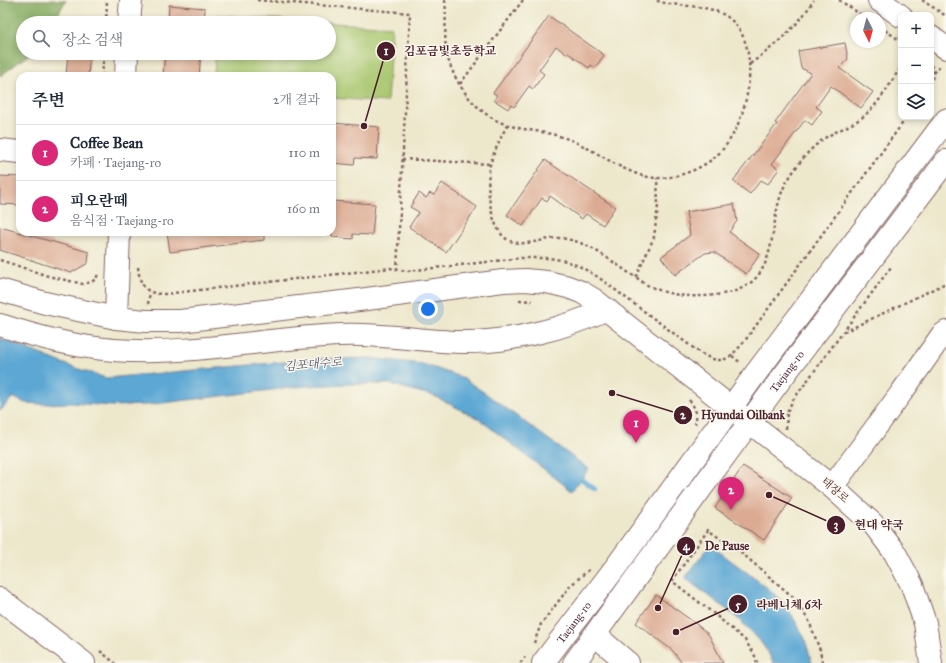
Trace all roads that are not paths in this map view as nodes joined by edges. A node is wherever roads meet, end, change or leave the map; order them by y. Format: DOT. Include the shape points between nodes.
graph roads {
  1 [pos="130,0"];
  2 [pos="878,0"];
  3 [pos="898,14"];
  4 [pos="129,16"];
  5 [pos="934,39"];
  6 [pos="946,48"];
  7 [pos="127,60"];
  8 [pos="126,72"];
  9 [pos="946,120"];
  10 [pos="0,150"];
  11 [pos="16,152"];
  12 [pos="946,161"];
  13 [pos="119,236"];
  14 [pos="0,290"];
  15 [pos="607,309"];
  16 [pos="116,318"];
  17 [pos="0,324"];
  18 [pos="946,332"];
  19 [pos="732,407"];
  20 [pos="750,422"];
  21 [pos="832,487"];
  22 [pos="0,599"];
  23 [pos="0,613"];
  24 [pos="595,635"];
  25 [pos="535,654"];
  26 [pos="66,663"];
  27 [pos="84,663"];
  28 [pos="574,663"];
  29 [pos="628,663"];
  30 [pos="930,663"];
  1 -- 4 [label="street"];
  2 -- 3 [label="street"];
  5 -- 6 [label="street"];
  7 -- 8 [label="street"];
  9 -- 19 [label="street, Taejang-ro"];
  10 -- 11 [label="street"];
  12 -- 20 [label="street, Taejang-ro"];
  13 -- 16 [label="street"];
  14 -- 16 [label="street, 태장로" via="45,303"];
  15 -- 16 [label="street, 태장로" via="581,292 568,287 525,280 214,318 180,321"];
  15 -- 17 [label="street" via="565,326 486,340 460,342 341,335 162,351 88,348 25,333"];
  15 -- 19 [label="street, 태장로"];
  18 -- 21 [label="street"];
  19 -- 20 [label="street, 태장로"];
  19 -- 25 [label="street, Taejang-ro" via="618,564"];
  20 -- 21 [label="street, 태장로"];
  20 -- 24 [label="street, Taejang-ro"];
  21 -- 30 [label="street, 태장로" via="874,525 895,553 912,585 925,623"];
  22 -- 27 [label="street"];
  23 -- 26 [label="street"];
  24 -- 28 [label="street, Taejang-ro"];
  24 -- 29 [label="street"];
}
